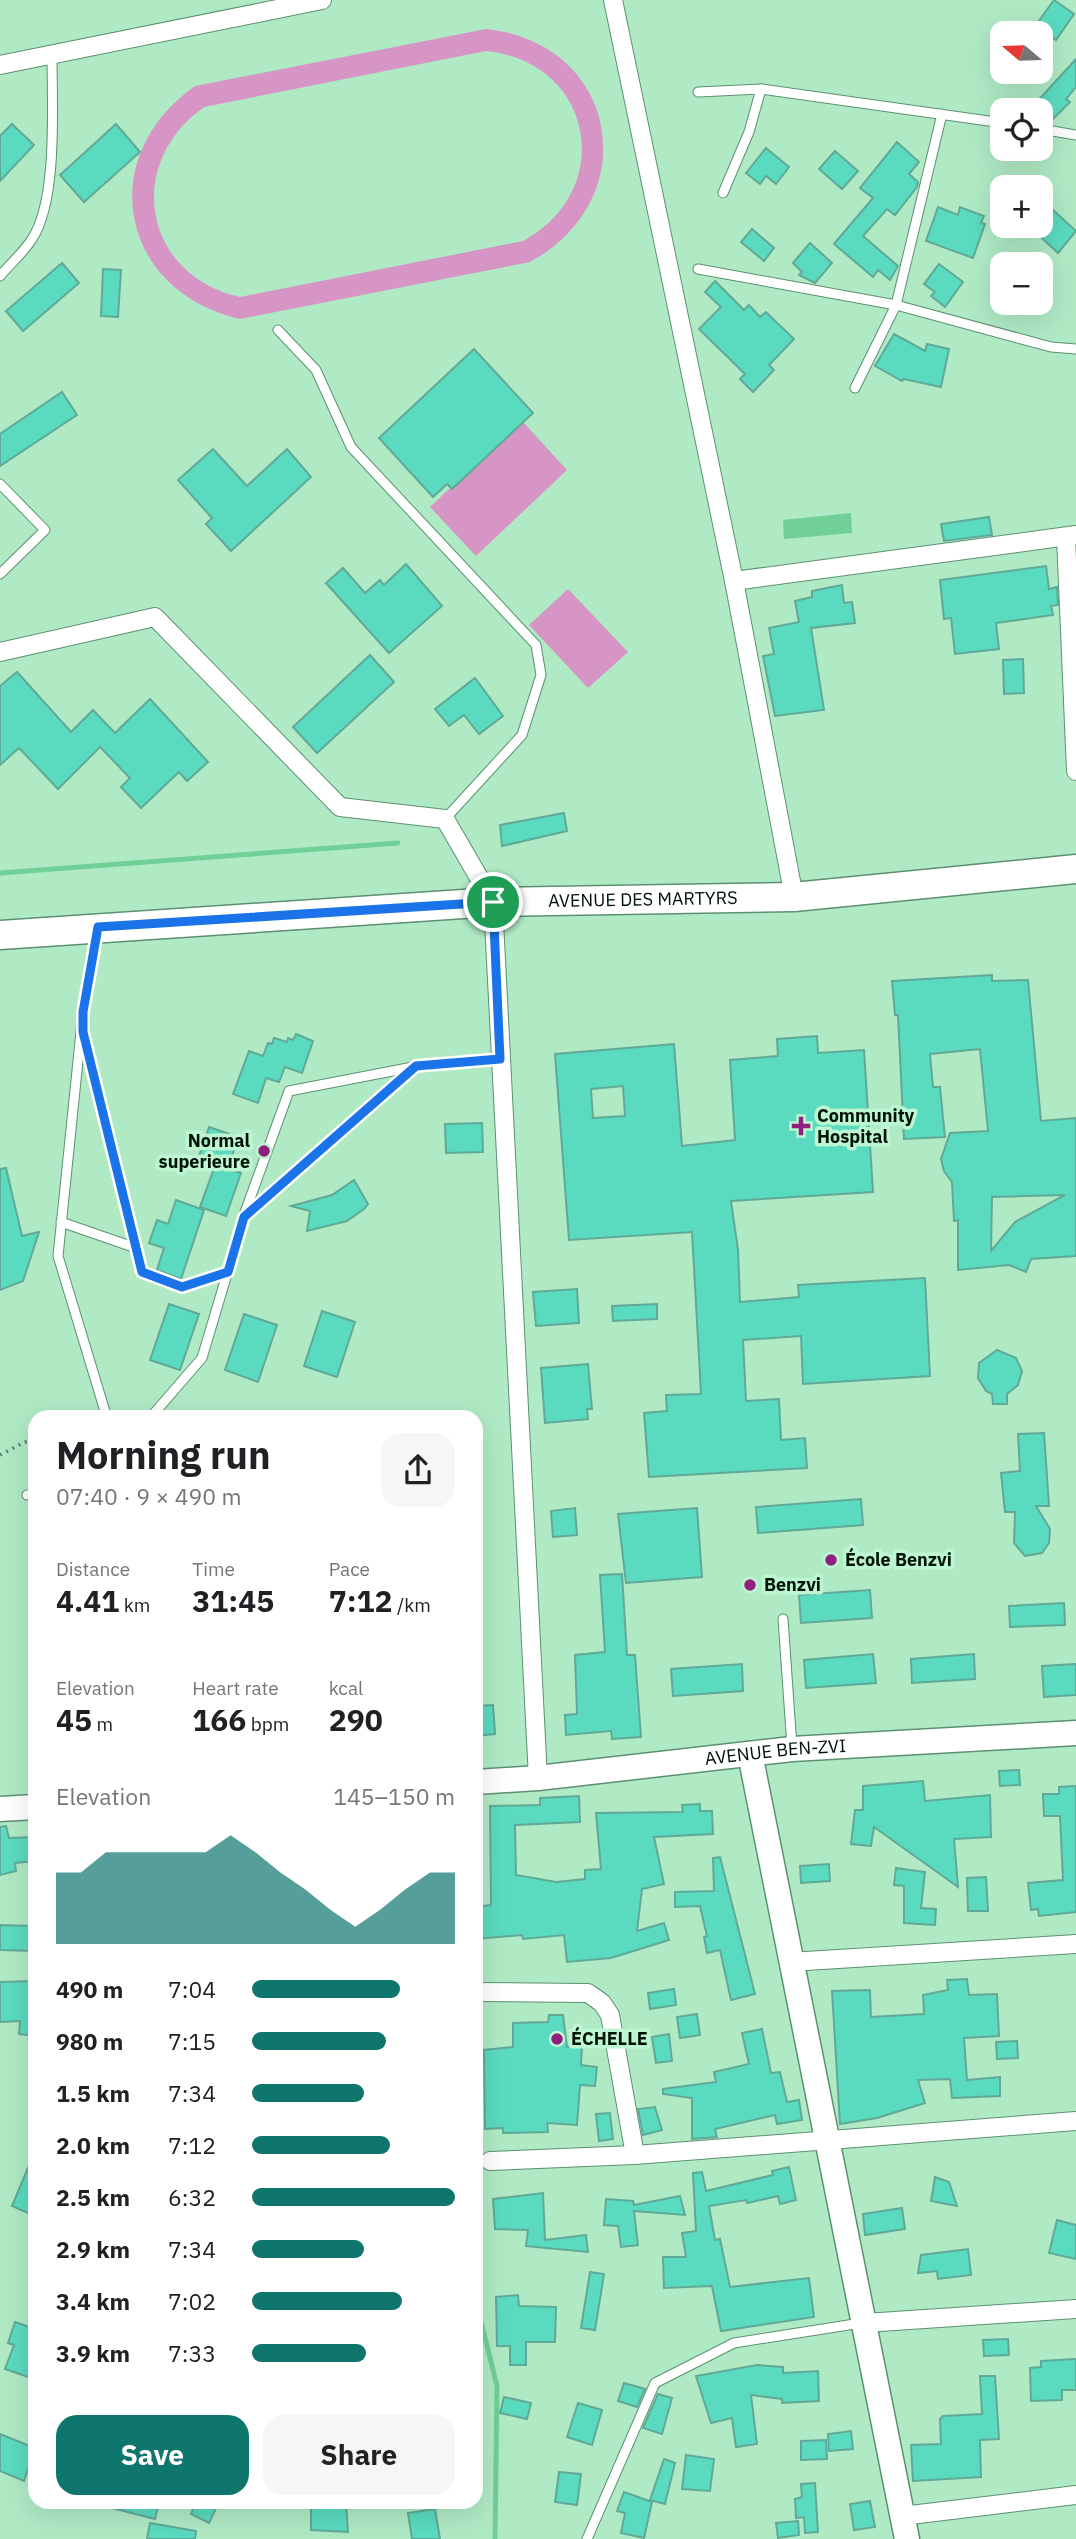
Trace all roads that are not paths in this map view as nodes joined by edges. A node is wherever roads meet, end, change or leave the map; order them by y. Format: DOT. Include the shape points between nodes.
graph roads {
  1 [pos="322,0"];
  2 [pos="613,0"];
  3 [pos="52,57"];
  4 [pos="0,65"];
  5 [pos="761,89"];
  6 [pos="698,92"];
  7 [pos="942,114"];
  8 [pos="990,121"];
  9 [pos="1053,131"];
  10 [pos="1076,135"];
  11 [pos="723,193"];
  12 [pos="698,269"];
  13 [pos="0,276"];
  14 [pos="896,305"];
  15 [pos="278,330"];
  16 [pos="1076,349"];
  17 [pos="855,388"];
  18 [pos="0,484"];
  19 [pos="1071,536"];
  20 [pos="0,574"];
  21 [pos="734,581"];
  22 [pos="0,652"];
  23 [pos="1076,771"];
  24 [pos="445,819"];
  25 [pos="1076,869"];
  26 [pos="794,897"];
  27 [pos="493,902"];
  28 [pos="98,927"];
  29 [pos="0,935"];
  30 [pos="83,1032"];
  31 [pos="500,1059"];
  32 [pos="416,1066"];
  33 [pos="244,1217"];
  34 [pos="61,1222"];
  35 [pos="136,1248"];
  36 [pos="228,1272"];
  37 [pos="105,1410"];
  38 [pos="157,1410"];
  39 [pos="783,1619"];
  40 [pos="1076,1733"];
  41 [pos="792,1749"];
  42 [pos="750,1754"];
  43 [pos="538,1778"];
  44 [pos="483,1782"];
  45 [pos="28,1807"];
  46 [pos="0,1809"];
  47 [pos="1076,1944"];
  48 [pos="790,1962"];
  49 [pos="483,1992"];
  50 [pos="1076,2121"];
  51 [pos="826,2140"];
  52 [pos="635,2155"];
  53 [pos="490,2161"];
  54 [pos="1076,2309"];
  55 [pos="864,2323"];
  56 [pos="1076,2495"];
  57 [pos="905,2527"];
  58 [pos="587,2539"];
  1 -- 3 [label="street"];
  2 -- 21 [label="street"];
  3 -- 4 [label="street"];
  3 -- 13 [label="lane" via="46,205 33,238"];
  5 -- 6 [label="lane"];
  5 -- 7 [label="lane"];
  5 -- 11 [label="lane"];
  7 -- 8 [label="lane"];
  7 -- 14 [label="lane"];
  9 -- 10 [label="lane"];
  12 -- 14 [label="lane"];
  14 -- 16 [label="lane" via="1051,347"];
  14 -- 17 [label="lane"];
  15 -- 24 [label="lane" via="316,370 351,447 536,645 541,675 522,735"];
  18 -- 20 [label="lane" via="45,530"];
  19 -- 21 [label="street"];
  19 -- 23 [label="street"];
  21 -- 26 [label="street"];
  22 -- 24 [label="street" via="155,617 340,807"];
  24 -- 27 [label="street"];
  25 -- 26 [label="main road, AVENUE DES MARTYRS"];
  26 -- 27 [label="main road, AVENUE DES MARTYRS"];
  27 -- 28 [label="main road, AVENUE DES MARTYRS"];
  27 -- 31 [label="street"];
  28 -- 29 [label="main road, AVENUE DES MARTYRS"];
  28 -- 30 [label="lane"];
  30 -- 34 [label="lane"];
  30 -- 35 [label="lane"];
  31 -- 32 [label="lane"];
  31 -- 43 [label="street"];
  32 -- 33 [label="lane"];
  32 -- 33 [label="lane" via="289,1091"];
  33 -- 36 [label="lane"];
  34 -- 35 [label="lane"];
  34 -- 37 [label="lane" via="58,1256"];
  35 -- 36 [label="lane" via="142,1272 182,1287"];
  36 -- 38 [label="lane" via="202,1358"];
  39 -- 41 [label="lane"];
  40 -- 41 [label="street, AVENUE BEN-ZVI"];
  41 -- 42 [label="street, AVENUE BEN-ZVI"];
  42 -- 43 [label="street, AVENUE BEN-ZVI"];
  42 -- 48 [label="street"];
  43 -- 44 [label="street, AVENUE BEN-ZVI"];
  45 -- 46 [label="street"];
  47 -- 48 [label="street"];
  48 -- 51 [label="street"];
  49 -- 52 [label="street" via="588,1993 603,2003 610,2015"];
  50 -- 51 [label="street"];
  51 -- 52 [label="street"];
  51 -- 55 [label="street"];
  52 -- 53 [label="street"];
  54 -- 55 [label="street"];
  55 -- 57 [label="street"];
  55 -- 58 [label="lane" via="734,2343 655,2384"];
  56 -- 57 [label="street"];
}
